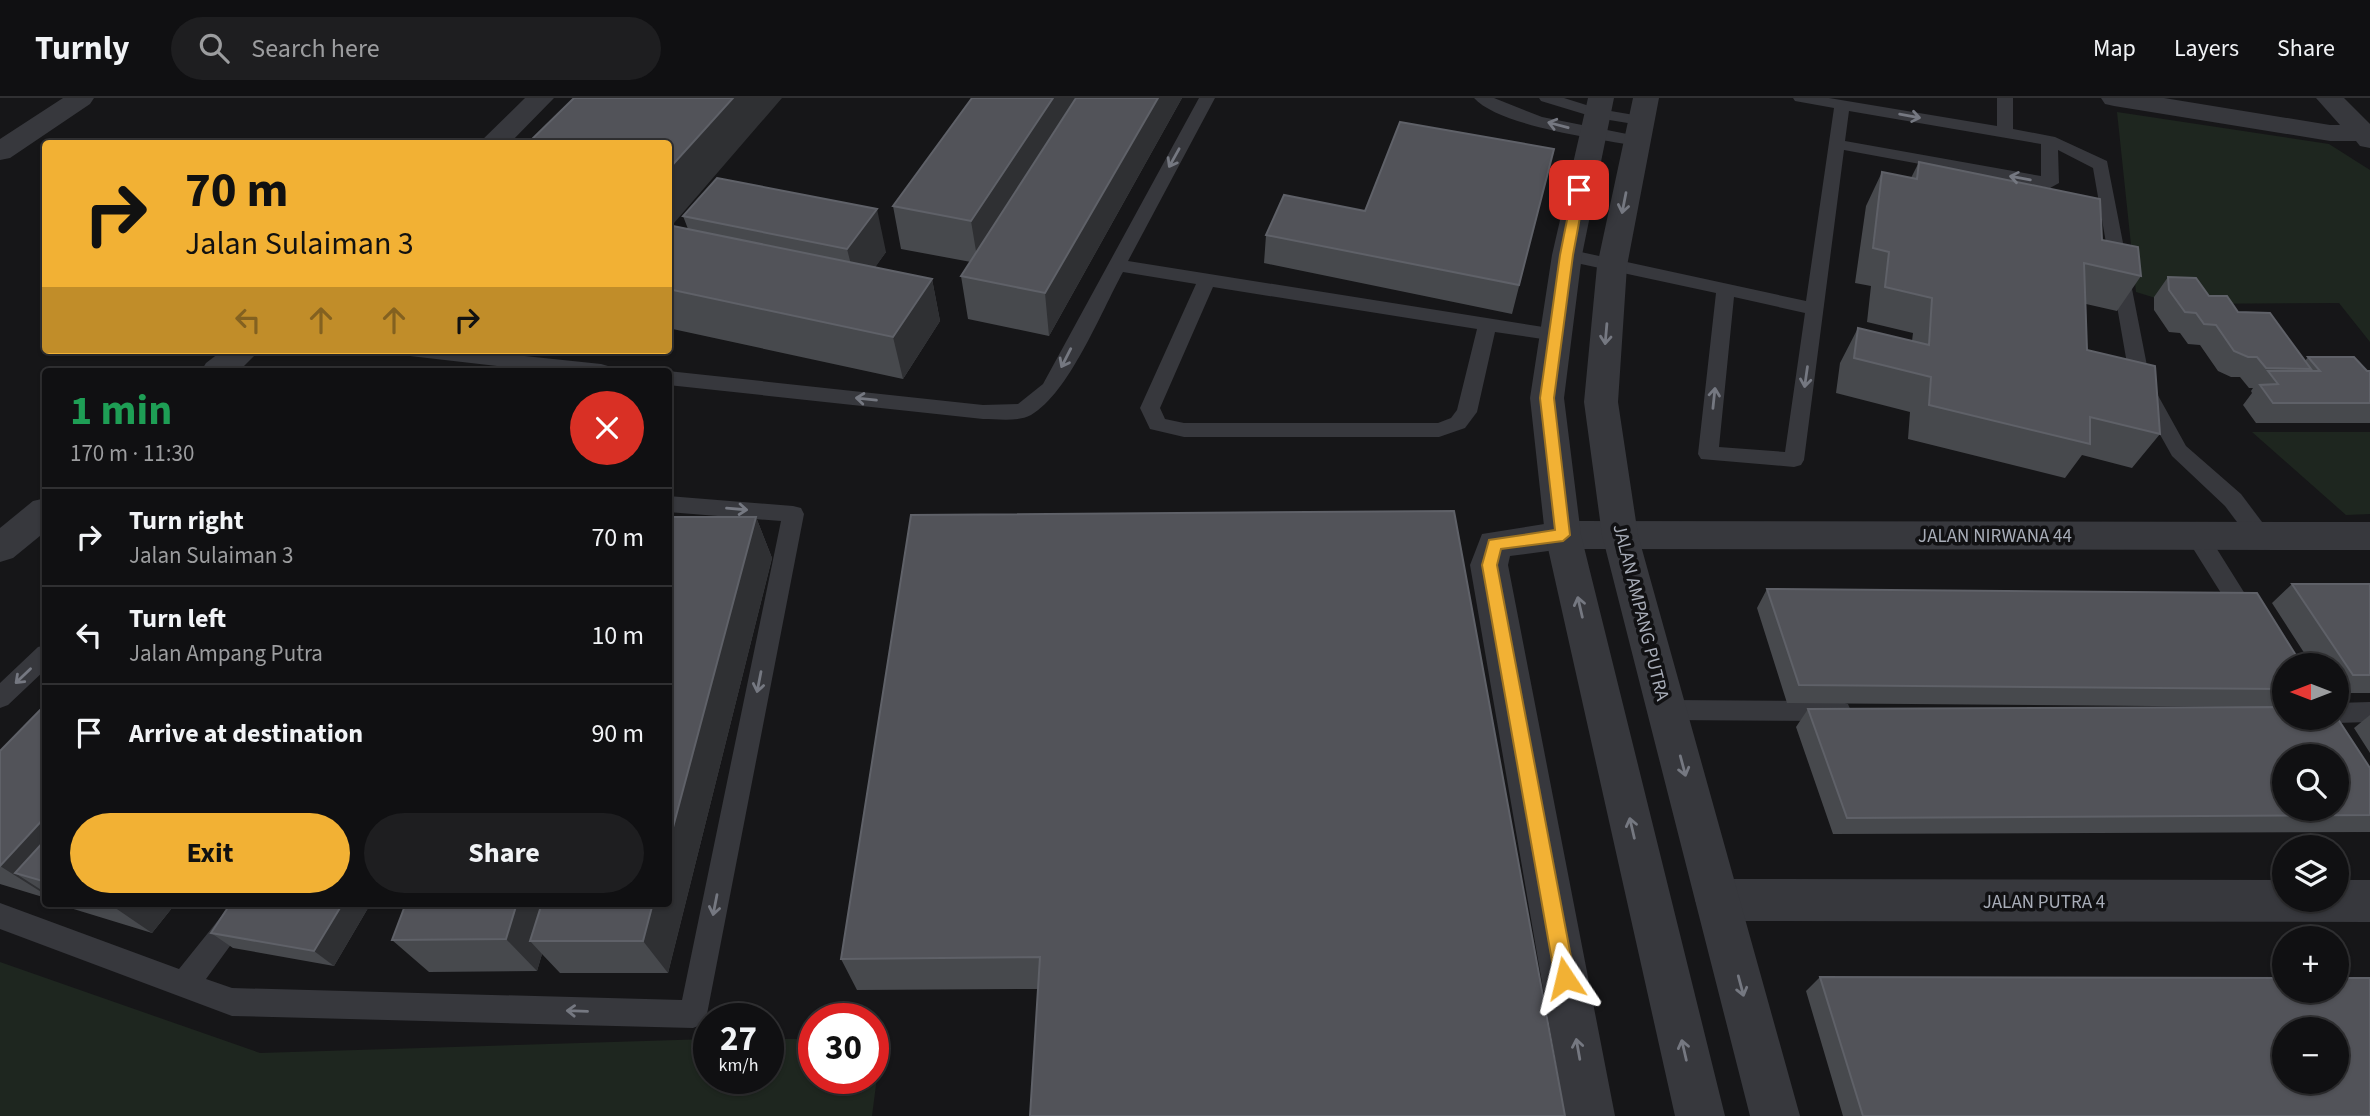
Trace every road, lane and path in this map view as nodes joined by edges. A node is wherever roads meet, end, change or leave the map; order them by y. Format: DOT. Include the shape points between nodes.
graph roads {
  1 [pos="81,98"];
  2 [pos="541,98"];
  3 [pos="1207,98"];
  4 [pos="1482,98"];
  5 [pos="1547,98"];
  6 [pos="1801,98"];
  7 [pos="2005,98"];
  8 [pos="2115,98"];
  9 [pos="2329,98"];
  10 [pos="1842,105"];
  11 [pos="1597,115"];
  12 [pos="0,117"];
  13 [pos="1641,120"];
  14 [pos="40,124"];
  15 [pos="2005,133"];
  16 [pos="2367,136"];
  17 [pos="496,140"];
  18 [pos="2049,140"];
  19 [pos="1837,144"];
  20 [pos="0,152"];
  21 [pos="1567,255"];
  22 [pos="1115,265"];
  23 [pos="1612,266"];
  24 [pos="1207,280"];
  25 [pos="1726,290"];
  26 [pos="1815,309"];
  27 [pos="1488,323"];
  28 [pos="1556,335"];
  29 [pos="239,354"];
  30 [pos="446,354"];
  31 [pos="222,368"];
  32 [pos="574,368"];
  33 [pos="672,378"];
  34 [pos="672,504"];
  35 [pos="42,514"];
  36 [pos="1563,535"];
  37 [pos="1620,535"];
  38 [pos="2197,536"];
  39 [pos="2260,536"];
  40 [pos="2370,536"];
  41 [pos="0,548"];
  42 [pos="2262,640"];
  43 [pos="42,658"];
  44 [pos="0,698"];
  45 [pos="1667,710"];
  46 [pos="1859,711"];
  47 [pos="2370,712"];
  48 [pos="2349,713"];
  49 [pos="1718,900"];
  50 [pos="2370,901"];
  51 [pos="245,907"];
  52 [pos="0,916"];
  53 [pos="185,984"];
  54 [pos="1590,1116"];
  55 [pos="1700,1116"];
  56 [pos="1775,1116"];
  1 -- 14 [label="street"];
  2 -- 17 [label="street"];
  3 -- 22 [label="lane, one-way"];
  11 -- 4 [label="lane, one-way" via="1498,108"];
  5 -- 11 [label="lane"];
  6 -- 10 [label="lane"];
  7 -- 15 [label="lane"];
  8 -- 16 [label="street"];
  9 -- 16 [label="street"];
  10 -- 15 [label="lane, one-way"];
  10 -- 19 [label="lane"];
  11 -- 13 [label="lane"];
  11 -- 21 [label="street"];
  12 -- 14 [label="street"];
  13 -- 23 [label="street, JALAN AMPANG PUTRA, one-way"];
  14 -- 20 [label="street"];
  15 -- 18 [label="lane"];
  18 -- 19 [label="lane, one-way" via="2050,183"];
  18 -- 39 [label="lane" via="2101,165 2140,381 2179,451 2233,499"];
  19 -- 26 [label="lane"];
  21 -- 23 [label="lane"];
  21 -- 28 [label="street"];
  22 -- 24 [label="lane"];
  22 -- 33 [label="lane, one-way" via="1051,388 1023,411 983,412"];
  23 -- 25 [label="lane"];
  23 -- 37 [label="street, JALAN AMPANG PUTRA, one-way" via="1601,402"];
  24 -- 27 [label="lane"];
  24 -- 27 [label="lane" via="1150,408 1157,424 1184,430 1439,430 1458,423 1467,412"];
  25 -- 26 [label="lane"];
  26 -- 25 [label="lane, one-way" via="1794,460 1708,454"];
  27 -- 28 [label="lane"];
  28 -- 36 [label="street" via="1547,398"];
  29 -- 31 [label="street"];
  30 -- 32 [label="lane"];
  34 -- 53 [label="lane, one-way" via="793,514 693,1014 232,1002"];
  35 -- 41 [label="street"];
  36 -- 37 [label="street, JALAN NIRWANA 44"];
  54 -- 36 [label="street, JALAN NIRWANA 44, one-way" via="1489,565 1494,544"];
  55 -- 36 [label="street, one-way"];
  37 -- 38 [label="street, JALAN NIRWANA 44"];
  37 -- 45 [label="street, JALAN AMPANG PUTRA"];
  38 -- 39 [label="street, JALAN NIRWANA 44"];
  38 -- 42 [label="lane"];
  39 -- 40 [label="street, JALAN NIRWANA 44"];
  43 -- 44 [label="lane, one-way"];
  45 -- 46 [label="lane"];
  45 -- 49 [label="street, JALAN AMPANG PUTRA, one-way"];
  47 -- 48 [label="lane"];
  49 -- 50 [label="street, JALAN PUTRA 4"];
  49 -- 56 [label="street, JALAN AMPANG PUTRA, one-way"];
  51 -- 53 [label="lane"];
  52 -- 53 [label="lane"];
}
